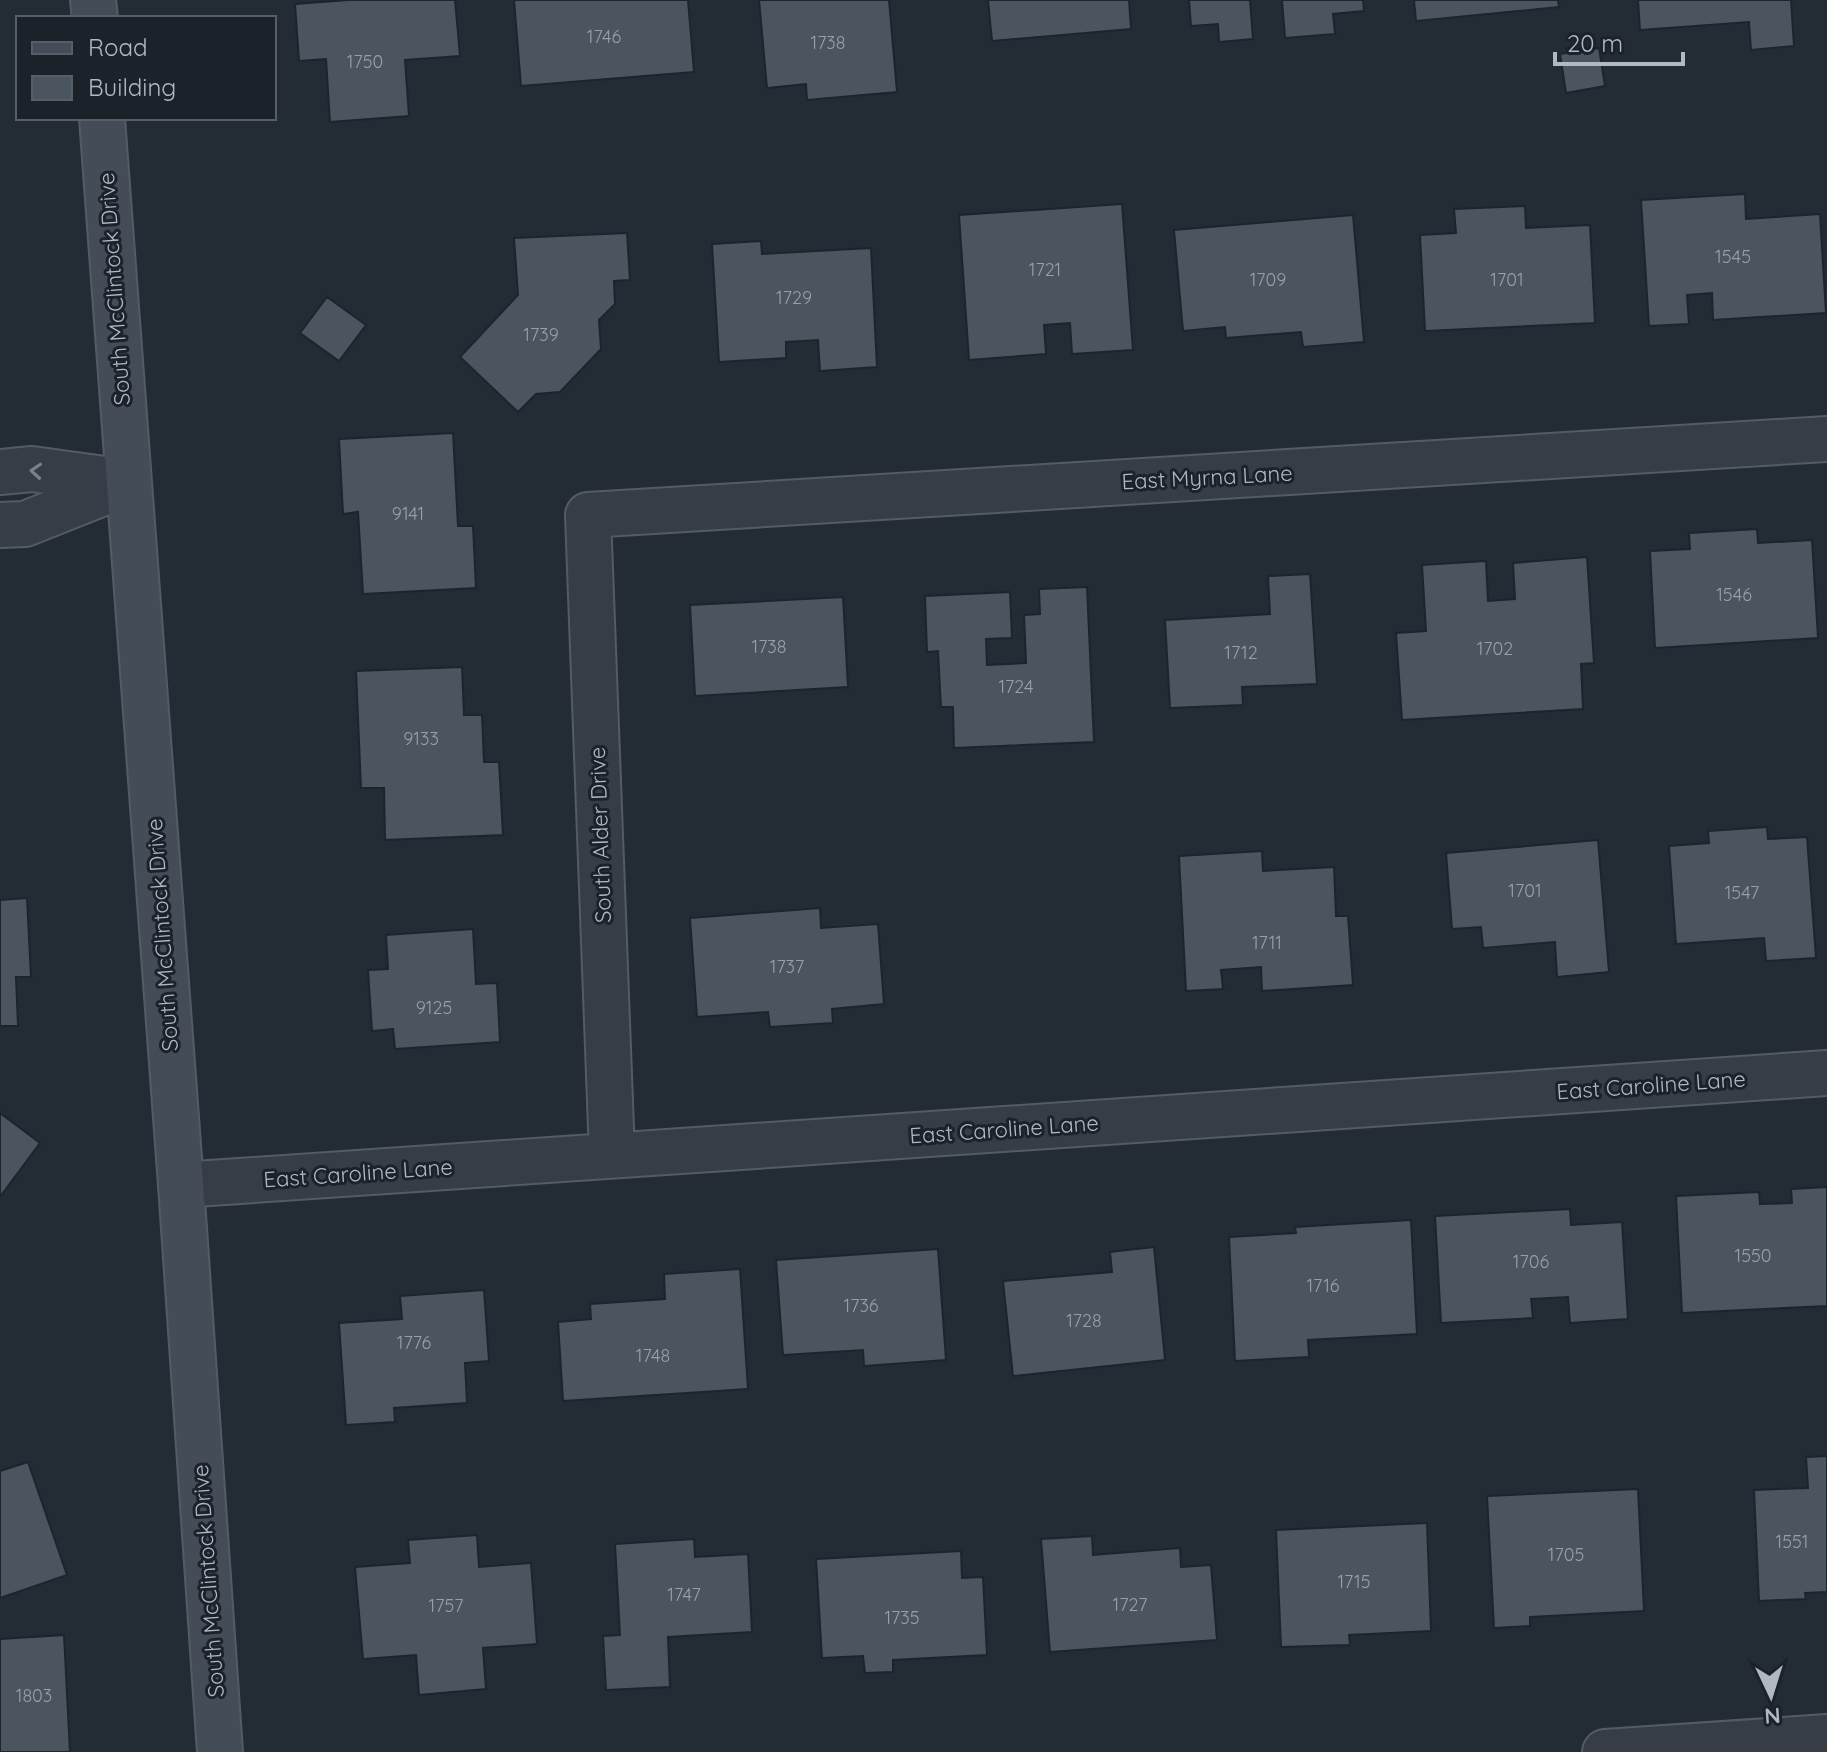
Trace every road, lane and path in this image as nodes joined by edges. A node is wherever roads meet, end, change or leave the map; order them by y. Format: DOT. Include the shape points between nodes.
graph roads {
  1 [pos="102,120"];
  2 [pos="1827,439"];
  3 [pos="0,472"];
  4 [pos="128,483"];
  5 [pos="588,515"];
  6 [pos="0,525"];
  7 [pos="1827,1073"];
  8 [pos="612,1155"];
  9 [pos="181,1185"];
  10 [pos="1827,1737"];
  11 [pos="220,1752"];
  12 [pos="1605,1752"];
  1 -- 4 [label="main road, South McClintock Drive"];
  2 -- 5 [label="street, East Myrna Lane"];
  4 -- 3 [label="street, one-way" via="32,469"];
  4 -- 6 [label="street" via="25,524"];
  4 -- 9 [label="main road, South McClintock Drive"];
  5 -- 8 [label="street, South Alder Drive"];
  7 -- 8 [label="street, East Caroline Lane"];
  8 -- 9 [label="street, East Caroline Lane"];
  9 -- 11 [label="main road, South McClintock Drive"];
  10 -- 12 [label="street"];
}
